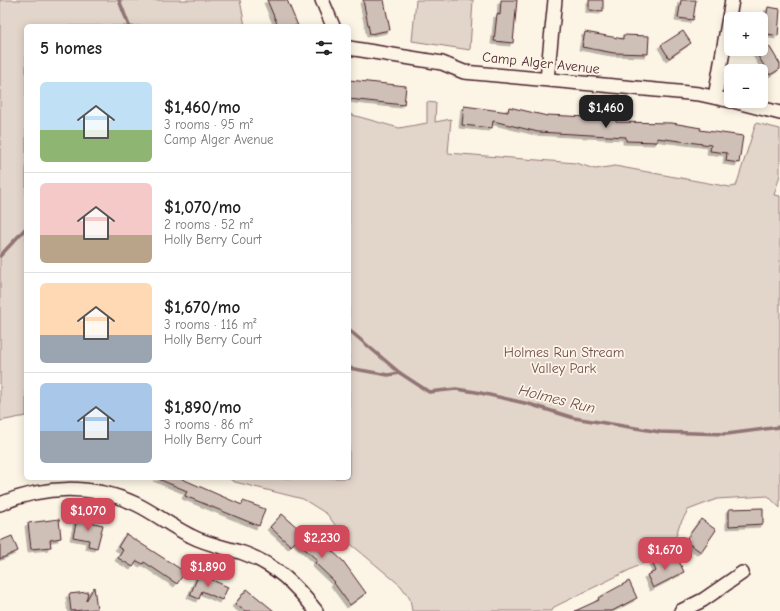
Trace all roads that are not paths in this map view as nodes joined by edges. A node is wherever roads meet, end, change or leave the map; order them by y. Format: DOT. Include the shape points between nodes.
graph roads {
  1 [pos="322,0"];
  2 [pos="555,0"];
  3 [pos="732,0"];
  4 [pos="332,24"];
  5 [pos="351,48"];
  6 [pos="547,79"];
  7 [pos="715,97"];
  8 [pos="724,99"];
  9 [pos="760,108"];
  10 [pos="780,113"];
  11 [pos="0,504"];
  12 [pos="742,573"];
  13 [pos="316,611"];
  14 [pos="681,611"];
  1 -- 4 [label="street"];
  2 -- 6 [label="street"];
  3 -- 7 [label="street"];
  5 -- 6 [label="street, Camp Alger Avenue" via="442,63 464,72"];
  6 -- 7 [label="street, Camp Alger Avenue"];
  7 -- 8 [label="street, Camp Alger Avenue"];
  9 -- 10 [label="street, Camp Alger Avenue"];
  11 -- 13 [label="street" via="36,492 58,489 98,492 118,497 137,504 191,536 261,561 277,570 293,583"];
  12 -- 14 [label="street" via="703,600"];
}
